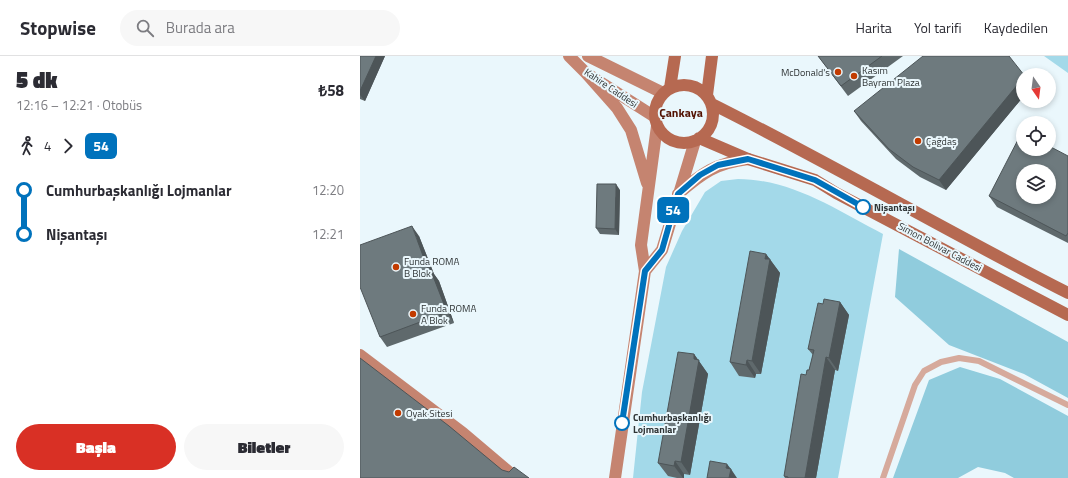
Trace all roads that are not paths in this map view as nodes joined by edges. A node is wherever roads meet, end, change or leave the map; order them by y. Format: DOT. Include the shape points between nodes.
graph roads {
  1 [pos="569,56"];
  2 [pos="607,56"];
  3 [pos="675,56"];
  4 [pos="712,56"];
  5 [pos="591,57"];
  6 [pos="586,73"];
  7 [pos="667,90"];
  8 [pos="709,100"];
  9 [pos="656,121"];
  10 [pos="697,140"];
  11 [pos="748,159"];
  12 [pos="649,188"];
  13 [pos="678,194"];
  14 [pos="645,271"];
  15 [pos="1068,293"];
  16 [pos="1068,315"];
  17 [pos="360,355"];
  18 [pos="1068,405"];
  19 [pos="516,478"];
  20 [pos="615,478"];
  21 [pos="882,478"];
  1 -- 6 [label="main road, Kahire Caddesi"];
  2 -- 5 [label="main road"];
  3 -- 7 [label="main road"];
  4 -- 8 [label="main road"];
  5 -- 7 [label="main road"];
  6 -- 9 [label="main road, Kahire Caddesi"];
  6 -- 12 [label="main road" via="617,108 631,130"];
  7 -- 8 [label="main road" via="680,85 690,85 699,89"];
  7 -- 9 [label="main road" via="656,104"];
  8 -- 10 [label="main road" via="712,122 708,130"];
  8 -- 15 [label="main road, Simon Bolivar Caddesi"];
  9 -- 10 [label="main road" via="662,133 673,140 686,143"];
  9 -- 12 [label="main road"];
  10 -- 11 [label="main road, Simon Bolivar Caddesi"];
  10 -- 13 [label="main road"];
  11 -- 13 [label="main road" via="718,165 700,175"];
  11 -- 16 [label="main road, Simon Bolivar Caddesi" via="815,180"];
  12 -- 14 [label="main road" via="640,244"];
  13 -- 14 [label="main road" via="662,250"];
  14 -- 20 [label="main road"];
  17 -- 19 [label="main road" via="463,433"];
  18 -- 21 [label="lane" via="979,361 959,358 941,362 924,371 915,385"];
}
